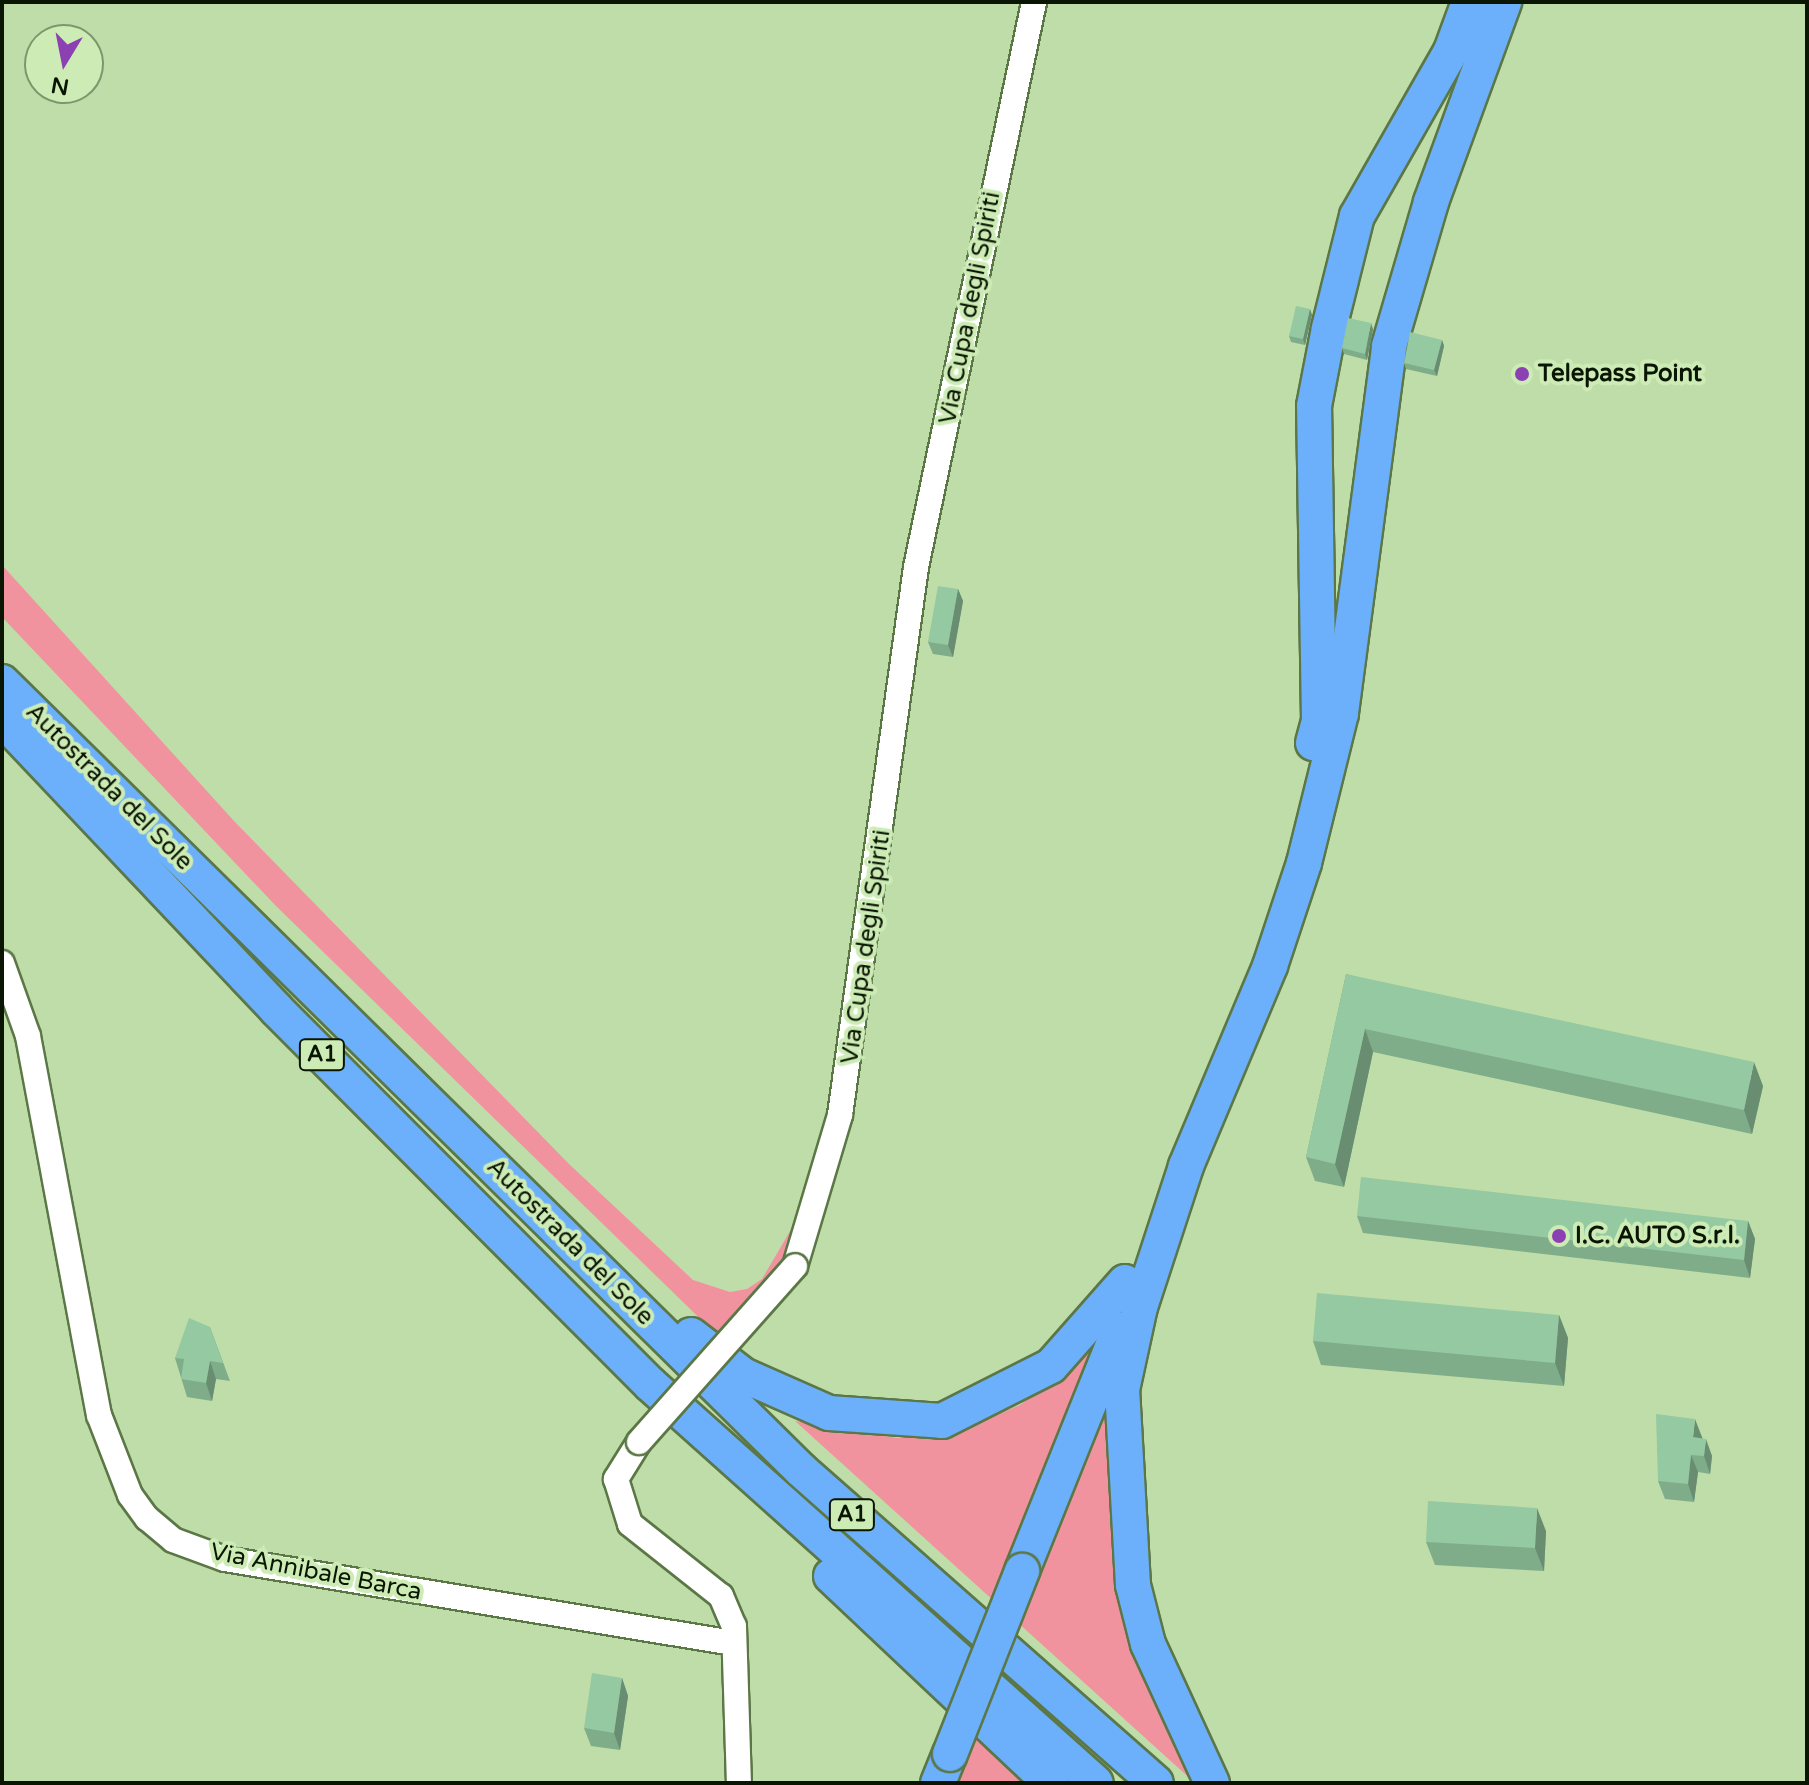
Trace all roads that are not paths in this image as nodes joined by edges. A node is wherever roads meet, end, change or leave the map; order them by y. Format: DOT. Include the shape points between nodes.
graph roads {
  1 [pos="1034,2"];
  2 [pos="1469,2"];
  3 [pos="1504,2"];
  4 [pos="2,682"];
  5 [pos="2,719"];
  6 [pos="2,963"];
  7 [pos="1165,1230"];
  8 [pos="560,1233"];
  9 [pos="1125,1282"];
  10 [pos="1112,1345"];
  11 [pos="650,1384"];
  12 [pos="733,1643"];
  13 [pos="944,1768"];
  14 [pos="739,1783"];
  15 [pos="1051,1783"];
  16 [pos="1096,1783"];
  17 [pos="1156,1783"];
  18 [pos="1212,1783"];
  1 -- 12 [label="street, Via Cupa degli Spiriti, bridge" via="916,567 840,1115 795,1266 639,1442 616,1479 617,1498 630,1524 721,1596"];
  2 -- 9 [label="highway" via="1451,51 1357,216 1314,406 1319,721 1273,892"];
  3 -- 7 [label="highway" via="1431,202 1389,346 1341,713 1304,863"];
  4 -- 8 [label="highway, Autostrada del Sole / A1"];
  5 -- 11 [label="highway, Autostrada del Sole / A1" via="276,1009"];
  6 -- 12 [label="street, Via Annibale Barca" via="28,1036 99,1415 130,1495 147,1518 173,1540 225,1559"];
  7 -- 10 [label="highway"];
  7 -- 18 [label="highway" via="1122,1390 1133,1585 1172,1704"];
  8 -- 9 [label="highway" via="743,1375 829,1413 880,1420 942,1421 1003,1396 1083,1337"];
  8 -- 17 [label="highway, Autostrada del Sole / A1" via="801,1470"];
  9 -- 10 [label="highway"];
  10 -- 13 [label="highway, bridge"];
  11 -- 15 [label="highway" via="752,1499"];
  11 -- 16 [label="highway, Autostrada del Sole / A1"];
  12 -- 14 [label="street, Via Cupa degli Spiriti"];
}
